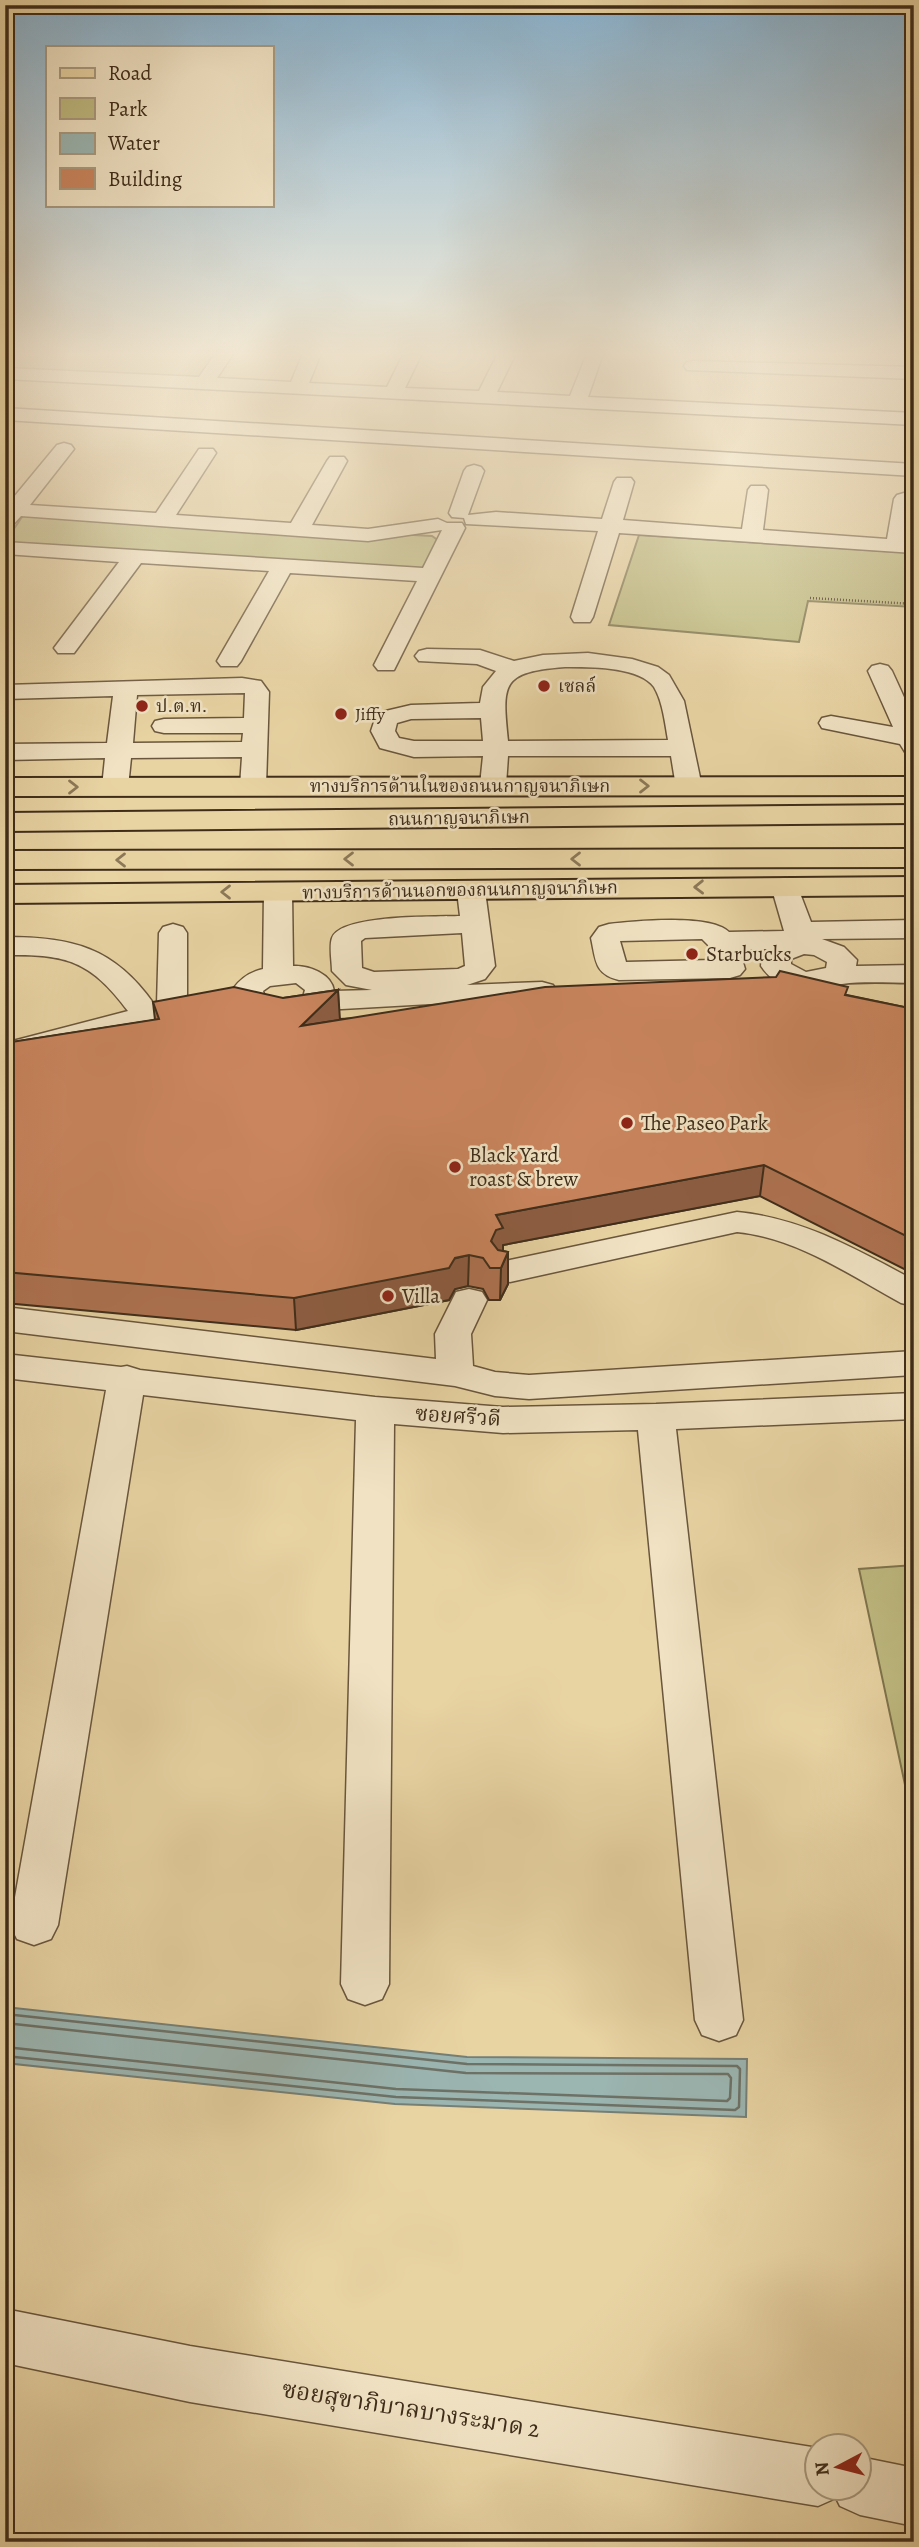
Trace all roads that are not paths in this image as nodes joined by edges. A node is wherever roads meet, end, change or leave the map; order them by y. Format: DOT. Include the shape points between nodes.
graph roads {
  1 [pos="46,470"];
  2 [pos="195,470"];
  3 [pos="332,470"];
  4 [pos="474,471"];
  5 [pos="624,482"];
  6 [pos="758,490"];
  7 [pos="904,499"];
  8 [pos="8,513"];
  9 [pos="162,520"];
  10 [pos="456,521"];
  11 [pos="610,526"];
  12 [pos="298,530"];
  13 [pos="751,536"];
  14 [pos="905,547"];
  15 [pos="5,548"];
  16 [pos="135,556"];
  17 [pos="283,566"];
  18 [pos="430,575"];
  19 [pos="582,617"];
  20 [pos="66,648"];
  21 [pos="426,656"];
  22 [pos="229,661"];
  23 [pos="386,665"];
  24 [pos="513,669"];
  25 [pos="914,683"];
  26 [pos="126,688"];
  27 [pos="5,692"];
  28 [pos="494,710"];
  29 [pos="831,723"];
  30 [pos="255,737"];
  31 [pos="121,739"];
  32 [pos="912,743"];
  33 [pos="496,748"];
  34 [pos="680,748"];
  35 [pos="5,752"];
  36 [pos="493,785"];
  37 [pos="253,786"];
  38 [pos="914,786"];
  39 [pos="5,787"];
  40 [pos="115,787"];
  41 [pos="689,787"];
  42 [pos="914,792"];
  43 [pos="914,814"];
  44 [pos="513,817"];
  45 [pos="5,822"];
  46 [pos="914,858"];
  47 [pos="609,859"];
  48 [pos="5,860"];
  49 [pos="914,884"];
  50 [pos="785,886"];
  51 [pos="471,891"];
  52 [pos="278,892"];
  53 [pos="5,894"];
  54 [pos="476,924"];
  55 [pos="914,929"];
  56 [pos="173,933"];
  57 [pos="801,938"];
  58 [pos="722,941"];
  59 [pos="5,946"];
  60 [pos="730,969"];
  61 [pos="278,974"];
  62 [pos="789,974"];
  63 [pos="914,974"];
  64 [pos="836,975"];
  65 [pos="247,996"];
  66 [pos="317,1001"];
  67 [pos="868,1001"];
  68 [pos="149,1015"];
  69 [pos="8,1056"];
  70 [pos="510,1271"];
  71 [pos="914,1295"];
  72 [pos="469,1300"];
  73 [pos="5,1319"];
  74 [pos="914,1363"];
  75 [pos="5,1366"];
  76 [pos="455,1374"];
  77 [pos="127,1378"];
  78 [pos="914,1406"];
  79 [pos="375,1410"];
  80 [pos="656,1418"];
  81 [pos="34,1925"];
  82 [pos="365,1984"];
  83 [pos="719,2020"];
  84 [pos="5,2336"];
  85 [pos="804,2475"];
  86 [pos="874,2489"];
  87 [pos="914,2497"];
  1 -- 8 [label="street"];
  2 -- 9 [label="street"];
  3 -- 12 [label="street"];
  4 -- 10 [label="street"];
  5 -- 11 [label="street"];
  6 -- 13 [label="street"];
  7 -- 14 [label="street"];
  8 -- 9 [label="street"];
  9 -- 12 [label="street"];
  10 -- 11 [label="street" via="496,518"];
  10 -- 12 [label="street" via="389,534"];
  10 -- 18 [label="street"];
  11 -- 13 [label="street"];
  11 -- 19 [label="street"];
  13 -- 14 [label="street"];
  15 -- 16 [label="street"];
  16 -- 17 [label="street"];
  16 -- 20 [label="street"];
  17 -- 18 [label="street"];
  17 -- 22 [label="street"];
  18 -- 23 [label="street"];
  21 -- 24 [label="street" via="481,657"];
  24 -- 28 [label="street" via="493,692"];
  24 -- 34 [label="street" via="586,660 646,669 672,696"];
  25 -- 32 [label="street" via="883,677"];
  26 -- 27 [label="street"];
  26 -- 30 [label="street" via="252,686 257,692"];
  26 -- 31 [label="street"];
  28 -- 33 [label="street"];
  28 -- 33 [label="street" via="411,712 386,718 383,731 389,743 399,747"];
  29 -- 32 [label="street"];
  30 -- 31 [label="street"];
  30 -- 37 [label="street"];
  31 -- 35 [label="street"];
  31 -- 40 [label="street"];
  33 -- 34 [label="street"];
  33 -- 36 [label="street"];
  34 -- 41 [label="street"];
  36 -- 37 [label="main road, ทางบริการด้านในของถนนกาญจนาภิเษก"];
  36 -- 41 [label="main road, ทางบริการด้านในของถนนกาญจนาภิเษก, one-way"];
  37 -- 40 [label="main road, ทางบริการด้านในของถนนกาญจนาภิเษก"];
  38 -- 41 [label="main road, ทางบริการด้านในของถนนกาญจนาภิเษก"];
  39 -- 40 [label="main road, ทางบริการด้านในของถนนกาญจนาภิเษก, one-way"];
  42 -- 44 [label="main road"];
  43 -- 44 [label="main road, ถนนกาญจนาภิเษก"];
  44 -- 45 [label="main road, ถนนกาญจนาภิเษก"];
  46 -- 47 [label="main road, ถนนกาญจนาภิเษก"];
  47 -- 48 [label="main road, ถนนกาญจนาภิเษก, one-way"];
  47 -- 49 [label="main road"];
  49 -- 50 [label="main road, ทางบริการด้านนอกของถนนกาญจนาภิเษก"];
  50 -- 51 [label="main road, ทางบริการด้านนอกของถนนกาญจนาภิเษก, one-way"];
  50 -- 57 [label="street"];
  51 -- 52 [label="main road, ทางบริการด้านนอกของถนนกาญจนาภิเษก"];
  51 -- 54 [label="street"];
  52 -- 53 [label="main road, ทางบริการด้านนอกของถนนกาญจนาภิเษก, one-way"];
  52 -- 61 [label="street"];
  55 -- 57 [label="street"];
  56 -- 68 [label="street"];
  57 -- 58 [label="street"];
  57 -- 62 [label="street" via="775,960"];
  57 -- 64 [label="street" via="837,955 843,967"];
  58 -- 60 [label="street"];
  58 -- 60 [label="street" via="712,932 699,930 618,932 605,938 619,971"];
  59 -- 68 [label="street" via="74,952 123,983"];
  60 -- 62 [label="street"];
  61 -- 65 [label="street" via="253,983"];
  61 -- 66 [label="street" via="297,974 316,982 320,988"];
  62 -- 64 [label="street" via="824,980"];
  62 -- 66 [label="street" via="702,985"];
  62 -- 67 [label="street"];
  63 -- 64 [label="street"];
  65 -- 66 [label="street" via="257,1007 278,1013 300,1010"];
  65 -- 68 [label="street"];
  68 -- 69 [label="street" via="112,1046"];
  70 -- 71 [label="street" via="737,1222 756,1222 784,1230"];
  72 -- 76 [label="street" via="453,1334"];
  73 -- 76 [label="street"];
  74 -- 76 [label="street" via="529,1387"];
  75 -- 77 [label="street, ซอยศรีวดี"];
  77 -- 79 [label="street, ซอยศรีวดี"];
  77 -- 81 [label="street"];
  78 -- 80 [label="street, ซอยศรีวดี"];
  79 -- 80 [label="street, ซอยศรีวดี" via="503,1420"];
  79 -- 82 [label="street"];
  80 -- 83 [label="street"];
  84 -- 85 [label="street, ซอยสุขาภิบาลบางระมาด 2" via="190,2374"];
  86 -- 87 [label="street"];
}
